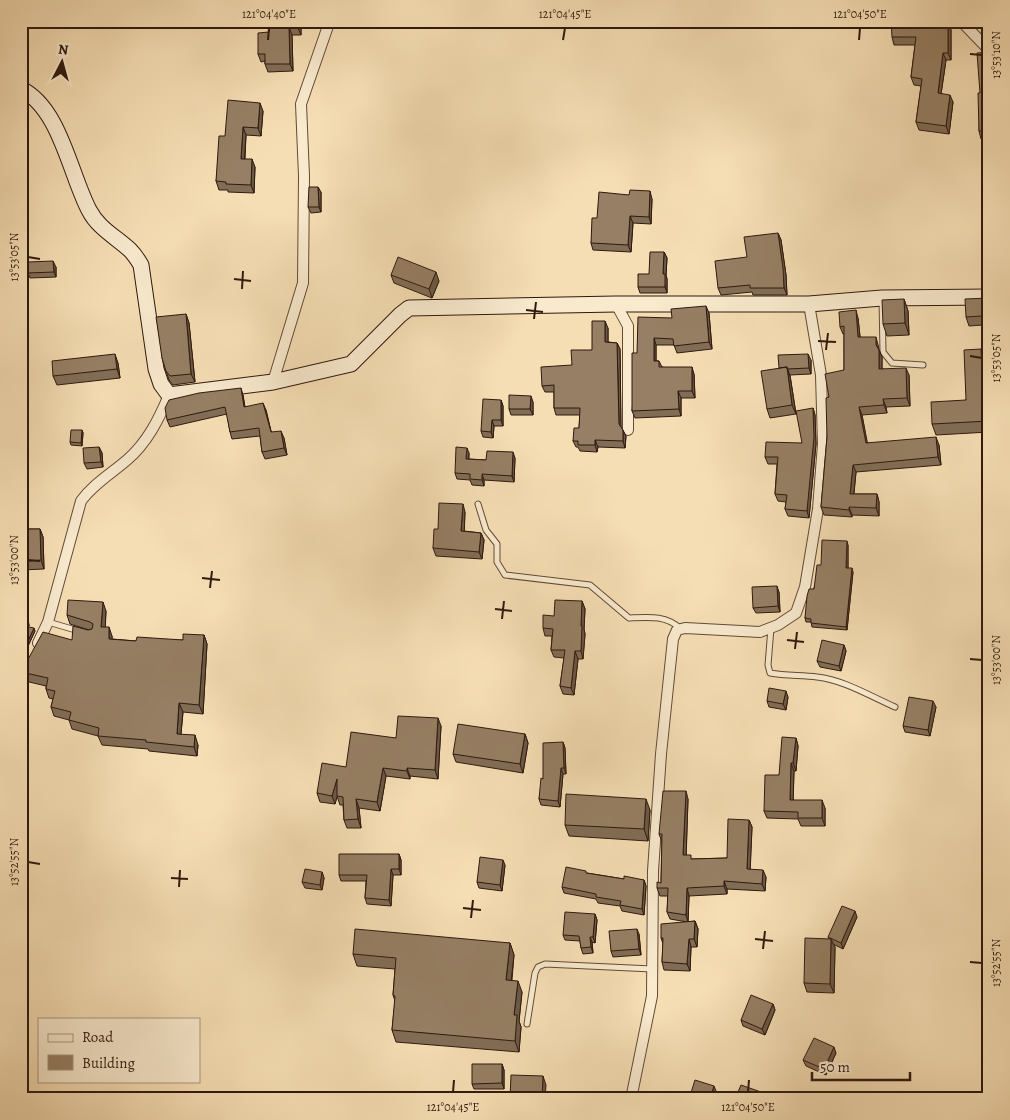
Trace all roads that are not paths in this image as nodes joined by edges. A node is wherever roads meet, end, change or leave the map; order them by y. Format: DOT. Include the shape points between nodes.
graph roads {
  1 [pos="331,21"];
  2 [pos="961,21"];
  3 [pos="989,50"];
  4 [pos="21,88"];
  5 [pos="989,297"];
  6 [pos="882,298"];
  7 [pos="616,304"];
  8 [pos="808,304"];
  9 [pos="923,365"];
  10 [pos="274,382"];
  11 [pos="169,395"];
  12 [pos="628,430"];
  13 [pos="478,504"];
  14 [pos="48,622"];
  15 [pos="771,628"];
  16 [pos="681,629"];
  17 [pos="83,633"];
  18 [pos="35,649"];
  19 [pos="894,707"];
  20 [pos="652,969"];
  21 [pos="527,1024"];
  22 [pos="631,1099"];
  1 -- 10 [label="street" via="301,104 303,283"];
  2 -- 3 [label="street"];
  4 -- 11 [label="street" via="32,95 54,126 89,211 99,225 132,251 141,265 156,369"];
  5 -- 6 [label="street"];
  6 -- 8 [label="street"];
  6 -- 9 [label="lane" via="883,352 892,363"];
  7 -- 8 [label="street"];
  7 -- 10 [label="street" via="409,308 351,364"];
  7 -- 12 [label="street" via="628,326"];
  8 -- 15 [label="street" via="821,375 823,444 818,509 805,588 796,613"];
  10 -- 11 [label="street"];
  11 -- 14 [label="street" via="152,430 139,446 81,501"];
  13 -- 16 [label="lane" via="486,530 497,544 497,562 505,575 590,585 629,618 658,617 673,622"];
  14 -- 17 [label="lane"];
  14 -- 18 [label="street"];
  15 -- 16 [label="street" via="760,632"];
  15 -- 19 [label="lane" via="770,673 818,677 841,683"];
  16 -- 20 [label="street" via="673,639 661,754 653,872"];
  20 -- 21 [label="lane" via="545,964 538,967"];
  20 -- 22 [label="street" via="652,996"];
}
